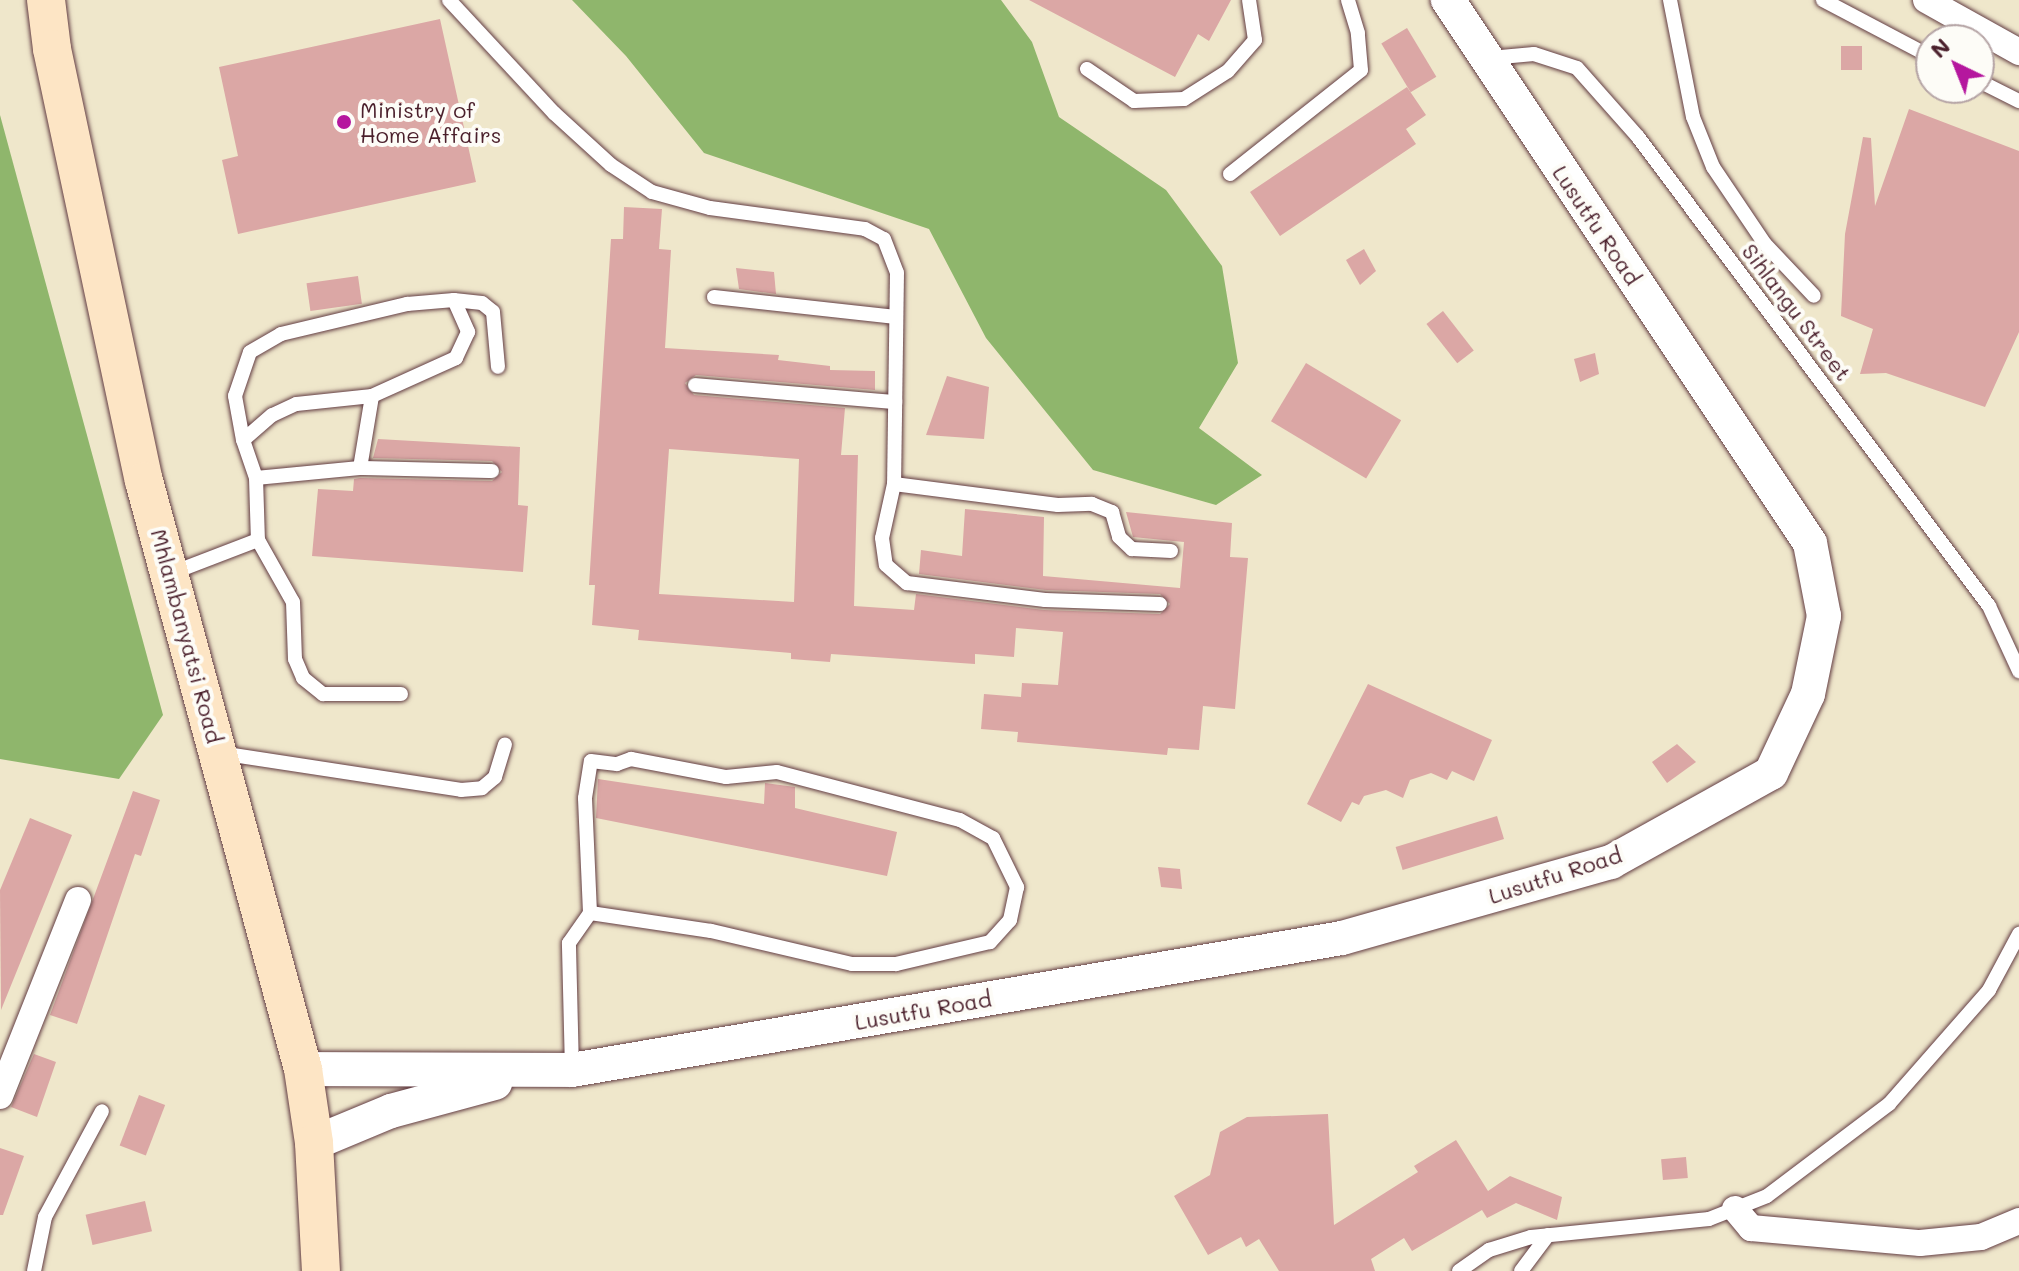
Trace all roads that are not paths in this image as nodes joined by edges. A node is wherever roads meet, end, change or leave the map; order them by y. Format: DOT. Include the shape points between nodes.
graph roads {
  1 [pos="46,0"];
  2 [pos="449,0"];
  3 [pos="1249,0"];
  4 [pos="1348,0"];
  5 [pos="1448,0"];
  6 [pos="1670,0"];
  7 [pos="1823,0"];
  8 [pos="1926,0"];
  9 [pos="1915,49"];
  10 [pos="2019,52"];
  11 [pos="1486,59"];
  12 [pos="1087,69"];
  13 [pos="1995,89"];
  14 [pos="2019,101"];
  15 [pos="1230,174"];
  16 [pos="1814,296"];
  17 [pos="714,297"];
  18 [pos="454,300"];
  19 [pos="896,317"];
  20 [pos="498,367"];
  21 [pos="695,385"];
  22 [pos="372,396"];
  23 [pos="895,402"];
  24 [pos="243,440"];
  25 [pos="360,468"];
  26 [pos="492,471"];
  27 [pos="256,478"];
  28 [pos="894,484"];
  29 [pos="258,540"];
  30 [pos="1171,551"];
  31 [pos="172,573"];
  32 [pos="1160,604"];
  33 [pos="2019,671"];
  34 [pos="401,694"];
  35 [pos="505,745"];
  36 [pos="219,753"];
  37 [pos="78,900"];
  38 [pos="590,913"];
  39 [pos="2019,934"];
  40 [pos="303,1069"];
  41 [pos="572,1070"];
  42 [pos="538,1071"];
  43 [pos="0,1096"];
  44 [pos="102,1111"];
  45 [pos="314,1143"];
  46 [pos="1735,1209"];
  47 [pos="2019,1221"];
  48 [pos="1548,1235"];
  49 [pos="34,1271"];
  50 [pos="321,1271"];
  51 [pos="1459,1271"];
  52 [pos="1521,1271"];
  1 -- 31 [label="main road, Mhlambanyatsi Road" via="141,466"];
  2 -- 19 [label="lane" via="554,113 611,165 652,192 710,208 865,229 884,239 897,273"];
  3 -- 12 [label="lane" via="1255,40 1228,71 1184,99 1134,101"];
  4 -- 15 [label="lane" via="1361,70"];
  5 -- 11 [label="street, Lusutfu Road"];
  6 -- 16 [label="lane" via="1693,117 1713,167 1765,244"];
  7 -- 9 [label="lane"];
  8 -- 10 [label="street"];
  11 -- 33 [label="lane, Sihlangu Street" via="1534,54 1577,68 1638,137 1989,606"];
  11 -- 41 [label="street, Lusutfu Road" via="1810,543 1824,616 1808,694 1771,773 1611,862 1342,938"];
  13 -- 14 [label="lane"];
  17 -- 19 [label="lane"];
  18 -- 20 [label="lane" via="482,303 493,312"];
  18 -- 22 [label="lane" via="468,332 456,358"];
  18 -- 24 [label="lane" via="407,304 281,334 250,352 235,396"];
  19 -- 23 [label="lane"];
  21 -- 23 [label="lane"];
  22 -- 24 [label="lane" via="296,404 272,415"];
  22 -- 25 [label="lane"];
  23 -- 28 [label="lane"];
  24 -- 27 [label="lane"];
  25 -- 26 [label="lane"];
  25 -- 27 [label="lane"];
  27 -- 29 [label="lane"];
  28 -- 30 [label="lane" via="1058,505 1092,504 1112,512 1119,537 1132,549"];
  28 -- 32 [label="lane" via="882,538 886,565 907,583 1045,600"];
  29 -- 31 [label="lane"];
  29 -- 34 [label="lane" via="293,602 295,659 303,678 323,694"];
  31 -- 36 [label="main road, Mhlambanyatsi Road"];
  35 -- 36 [label="lane" via="495,777 482,788 461,790"];
  36 -- 40 [label="main road, Mhlambanyatsi Road"];
  37 -- 43 [label="street"];
  38 -- 38 [label="lane" via="585,798 591,761 617,764 631,759 726,777 777,772 960,820 993,838 1017,887 1010,920 990,942 896,964 852,964 711,931"];
  38 -- 41 [label="lane" via="569,943"];
  39 -- 46 [label="lane" via="1989,990 1889,1104 1767,1196"];
  40 -- 42 [label="street, Lusutfu Road"];
  40 -- 45 [label="main road, Mhlambanyatsi Road"];
  41 -- 42 [label="street, Lusutfu Road"];
  42 -- 45 [label="street, Lusutfu Road" via="391,1111"];
  44 -- 49 [label="lane" via="45,1217"];
  45 -- 50 [label="main road, Mhlambanyatsi Road"];
  46 -- 47 [label="street" via="1751,1228 1920,1243 1981,1237"];
  46 -- 48 [label="lane" via="1709,1219"];
  48 -- 51 [label="lane" via="1489,1250"];
  48 -- 52 [label="lane"];
}
